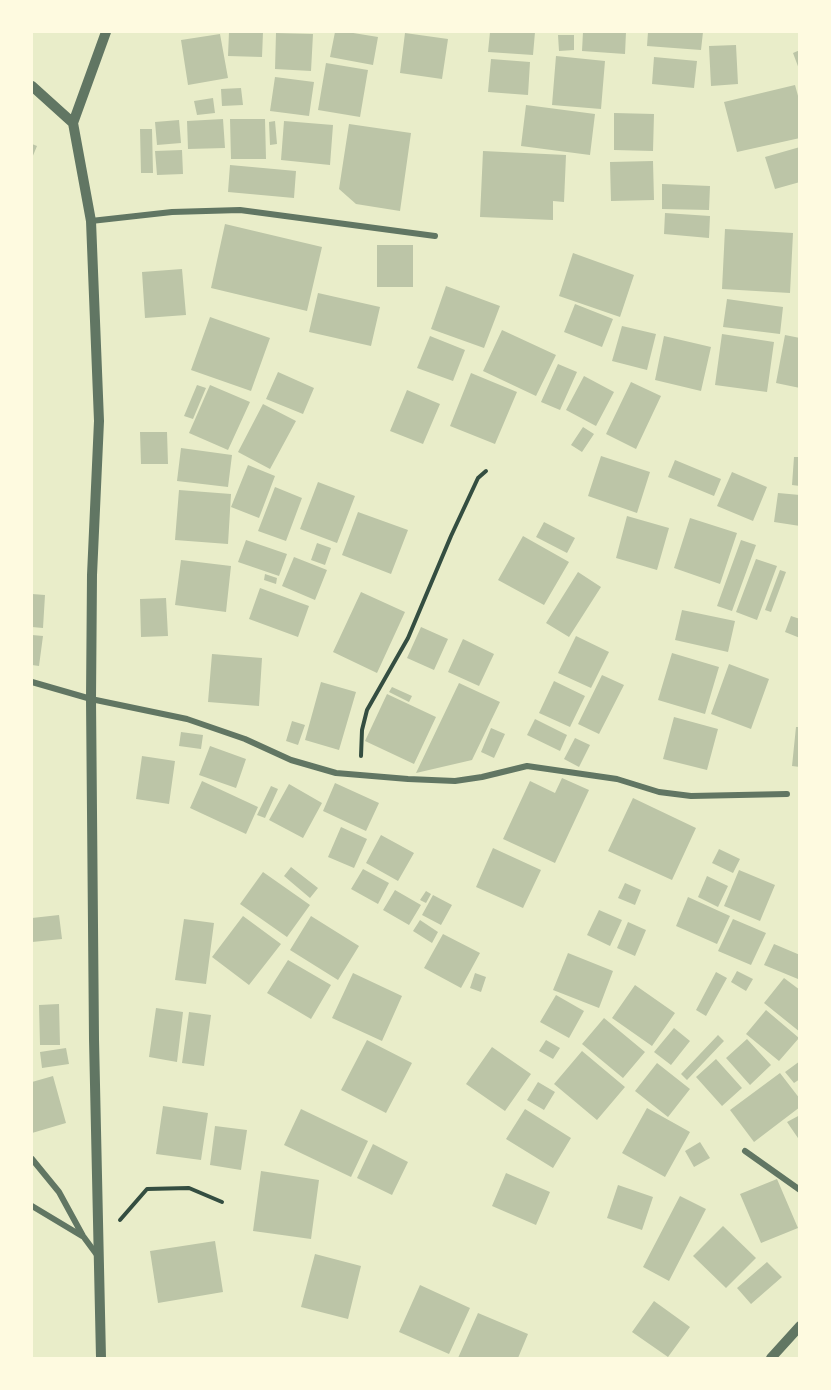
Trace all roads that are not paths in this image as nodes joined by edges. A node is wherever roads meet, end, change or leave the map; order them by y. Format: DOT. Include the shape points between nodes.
graph roads {
  1 [pos="106,32"];
  2 [pos="32,86"];
  3 [pos="74,123"];
  4 [pos="91,221"];
  5 [pos="435,236"];
  6 [pos="32,682"];
  7 [pos="91,699"];
  8 [pos="787,794"];
  9 [pos="745,1151"];
  10 [pos="32,1159"];
  11 [pos="800,1190"];
  12 [pos="32,1206"];
  13 [pos="83,1236"];
  14 [pos="98,1257"];
  15 [pos="800,1326"];
  16 [pos="101,1359"];
  17 [pos="771,1359"];
  1 -- 3 [label="street"];
  2 -- 3 [label="street"];
  3 -- 4 [label="street"];
  4 -- 5 [label="street" via="172,212 240,210"];
  4 -- 7 [label="street" via="99,422"];
  6 -- 7 [label="street"];
  7 -- 8 [label="street" via="186,719 291,760 336,773 454,780 527,766 617,779 658,792 691,796"];
  7 -- 14 [label="street"];
  9 -- 11 [label="street"];
  10 -- 13 [label="street" via="59,1192"];
  12 -- 13 [label="street"];
  13 -- 14 [label="street"];
  14 -- 16 [label="street"];
  15 -- 17 [label="street"];
}
